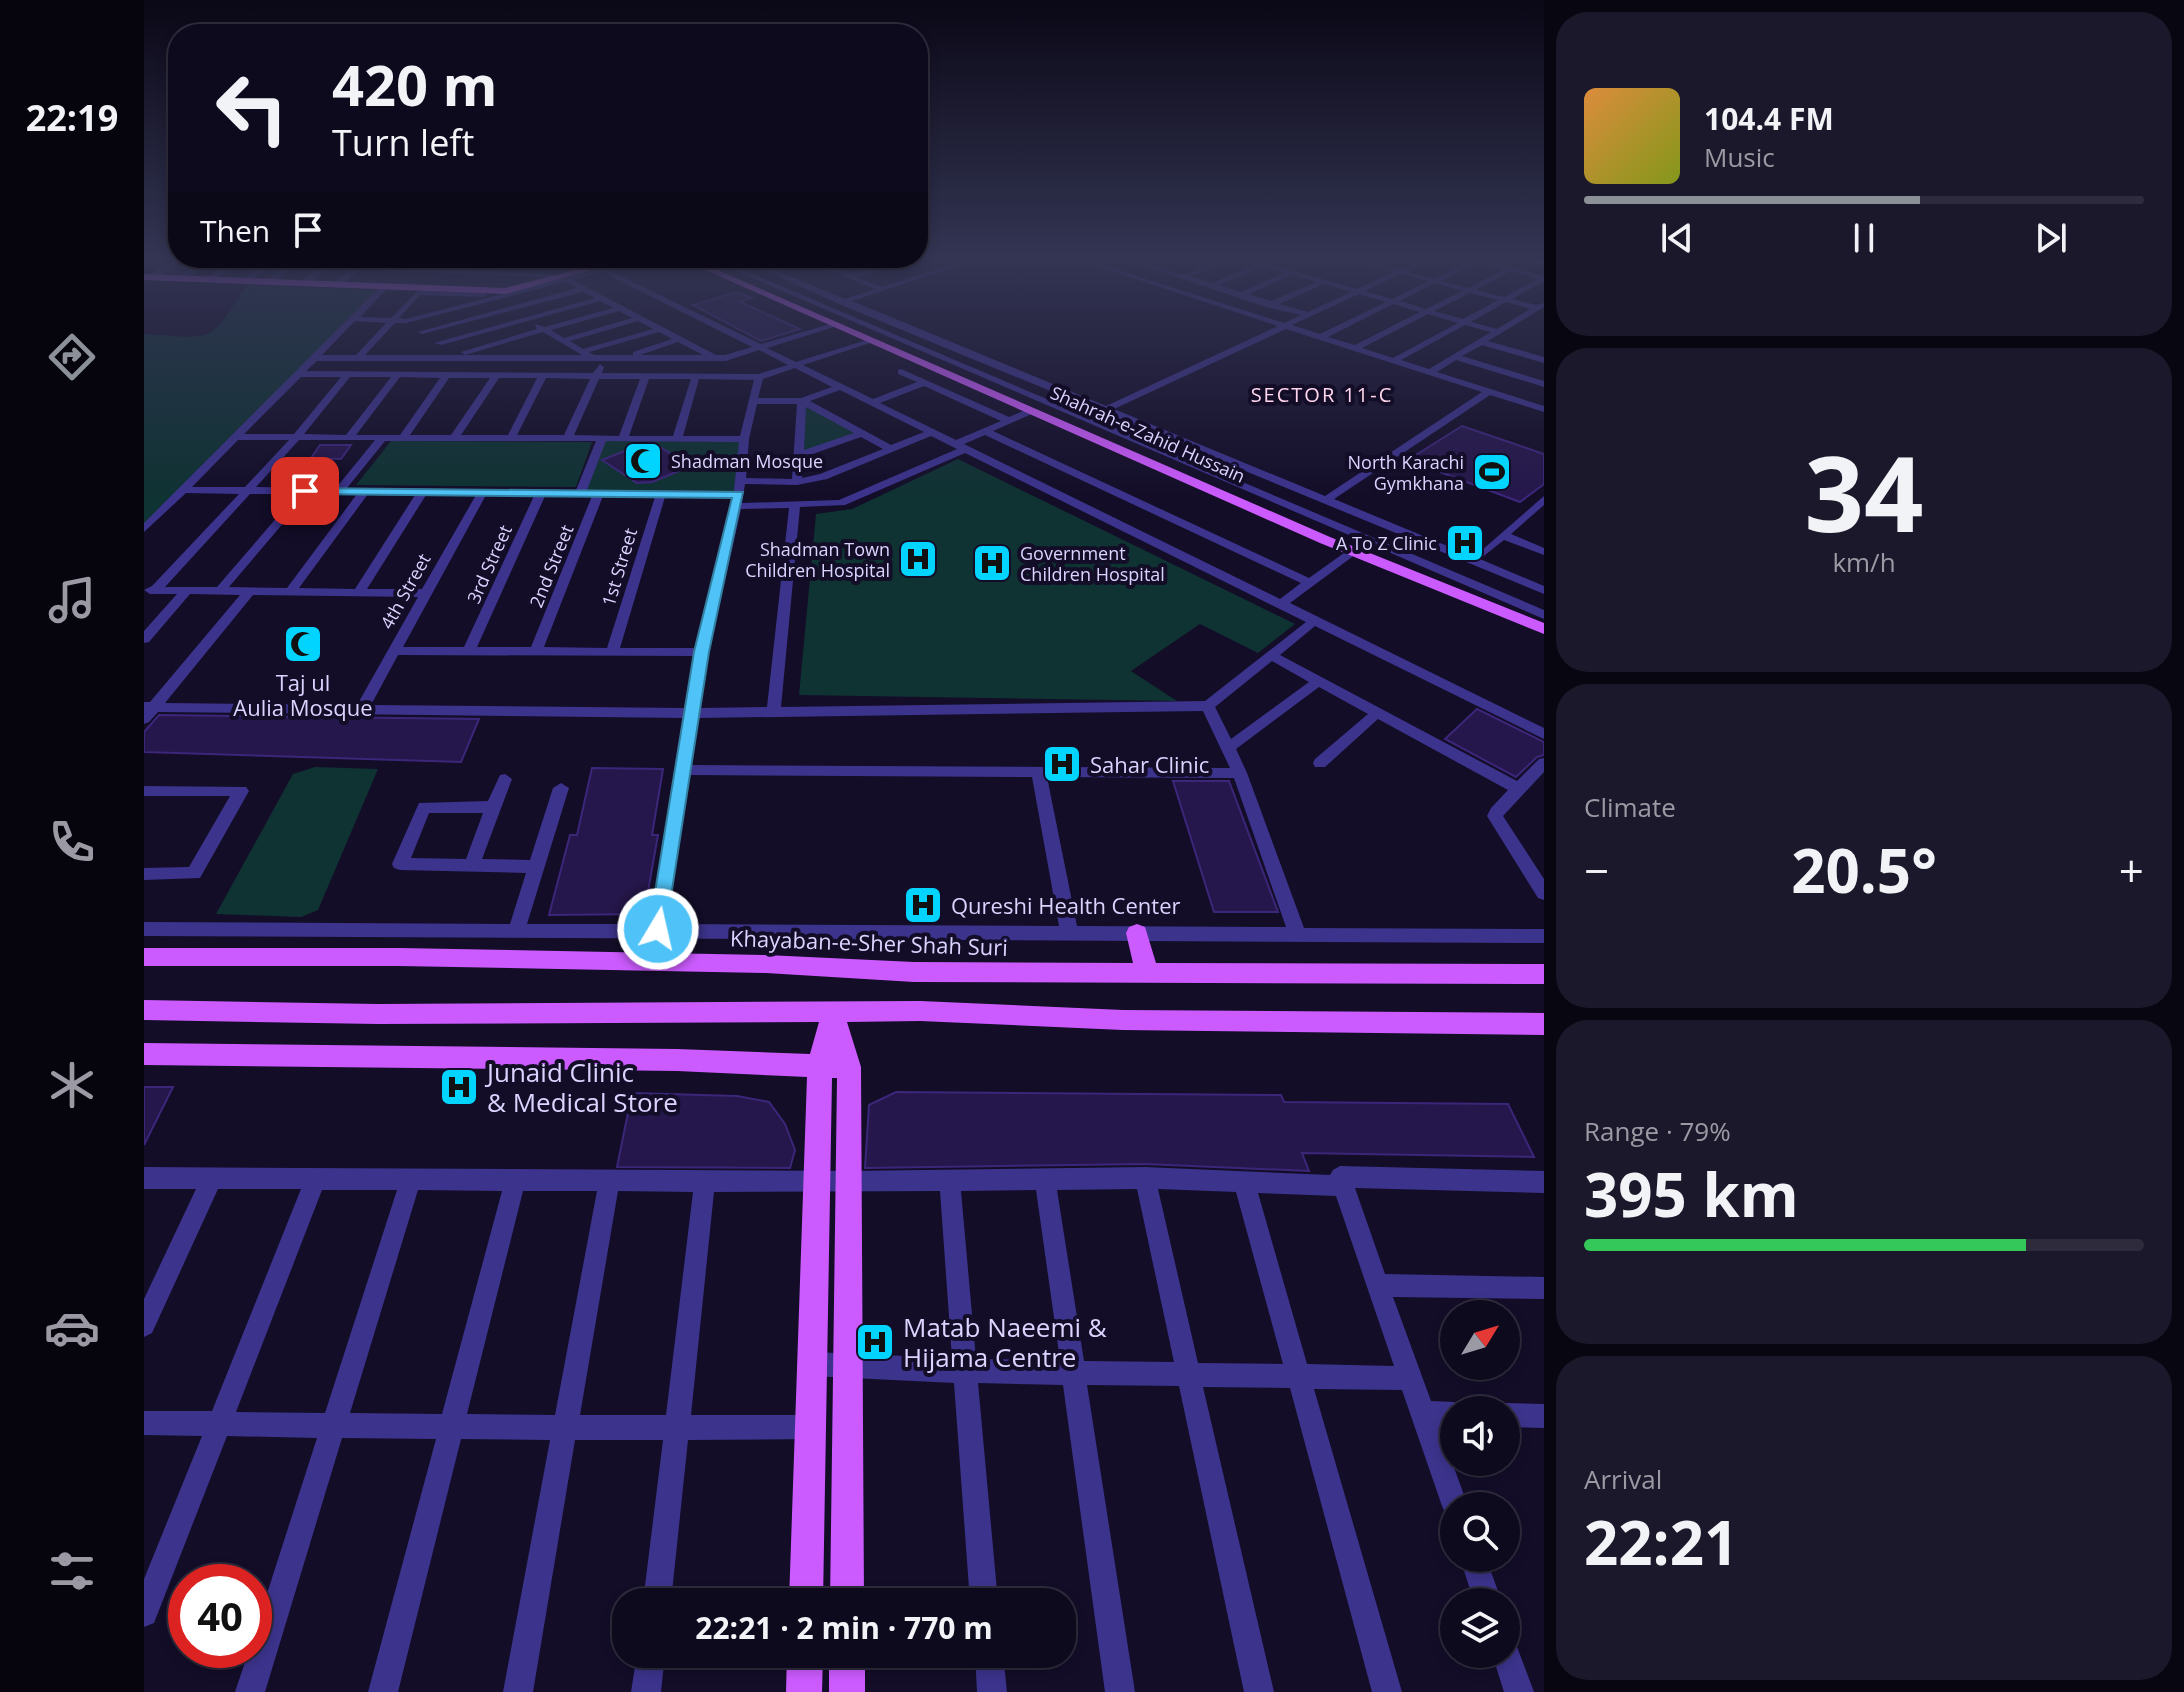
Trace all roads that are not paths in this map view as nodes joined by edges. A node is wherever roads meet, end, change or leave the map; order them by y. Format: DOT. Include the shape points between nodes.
graph roads {
  1 [pos="326,338"];
  2 [pos="335,338"];
  3 [pos="375,338"];
  4 [pos="431,338"];
  5 [pos="456,338"];
  6 [pos="516,338"];
  7 [pos="558,338"];
  8 [pos="573,338"];
  9 [pos="630,338"];
  10 [pos="740,338"];
  11 [pos="782,338"];
  12 [pos="866,338"];
  13 [pos="882,338"];
  14 [pos="936,338"];
  15 [pos="942,338"];
  16 [pos="1259,338"];
  17 [pos="1324,338"];
  18 [pos="1375,338"];
  19 [pos="1435,338"];
  20 [pos="1489,338"];
  21 [pos="680,339"];
  22 [pos="870,340"];
  23 [pos="563,341"];
  24 [pos="1482,342"];
  25 [pos="438,343"];
  26 [pos="760,348"];
  27 [pos="1356,348"];
  28 [pos="961,349"];
  29 [pos="582,352"];
  30 [pos="455,355"];
  31 [pos="359,357"];
  32 [pos="1456,357"];
  33 [pos="315,358"];
  34 [pos="444,358"];
  35 [pos="599,358"];
  36 [pos="621,358"];
  37 [pos="716,358"];
  38 [pos="933,358"];
  39 [pos="1544,360"];
  40 [pos="1394,361"];
  41 [pos="797,366"];
  42 [pos="901,372"];
  43 [pos="1430,372"];
  44 [pos="298,374"];
  45 [pos="348,374"];
  46 [pos="398,374"];
  47 [pos="447,374"];
  48 [pos="497,374"];
  49 [pos="544,374"];
  50 [pos="597,375"];
  51 [pos="646,375"];
  52 [pos="696,376"];
  53 [pos="759,377"];
  54 [pos="925,382"];
  55 [pos="1544,384"];
  56 [pos="1050,385"];
  57 [pos="840,387"];
  58 [pos="1490,391"];
  59 [pos="754,401"];
  60 [pos="802,401"];
  61 [pos="872,403"];
  62 [pos="1027,403"];
  63 [pos="1110,407"];
  64 [pos="1544,409"];
  65 [pos="1008,420"];
  66 [pos="1140,423"];
  67 [pos="985,431"];
  68 [pos="932,432"];
  69 [pos="860,434"];
  70 [pos="1114,435"];
  71 [pos="235,437"];
  72 [pos="297,437"];
  73 [pos="348,438"];
  74 [pos="382,438"];
  75 [pos="403,438"];
  76 [pos="454,438"];
  77 [pos="511,438"];
  78 [pos="568,438"];
  79 [pos="602,439"];
  80 [pos="623,439"];
  81 [pos="677,439"];
  82 [pos="744,439"];
  83 [pos="960,446"];
  84 [pos="891,449"];
  85 [pos="799,455"];
  86 [pos="797,482"];
  87 [pos="183,490"];
  88 [pos="249,490"];
  89 [pos="305,491"];
  90 [pos="339,491"];
  91 [pos="365,491"];
  92 [pos="423,491"];
  93 [pos="483,492"];
  94 [pos="541,492"];
  95 [pos="580,493"];
  96 [pos="599,493"];
  97 [pos="661,494"];
  98 [pos="738,494"];
  99 [pos="1329,498"];
  100 [pos="1544,499"];
  101 [pos="795,506"];
  102 [pos="144,515"];
  103 [pos="144,529"];
  104 [pos="1503,535"];
  105 [pos="1415,536"];
  106 [pos="1325,540"];
  107 [pos="1544,552"];
  108 [pos="1390,554"];
  109 [pos="1348,555"];
  110 [pos="1479,556"];
  111 [pos="1544,582"];
  112 [pos="1310,583"];
  113 [pos="150,590"];
  114 [pos="1544,590"];
  115 [pos="186,591"];
  116 [pos="219,592"];
  117 [pos="249,592"];
  118 [pos="290,592"];
  119 [pos="359,592"];
  120 [pos="424,593"];
  121 [pos="1281,604"];
  122 [pos="1544,615"];
  123 [pos="1314,621"];
  124 [pos="1544,627"];
  125 [pos="144,639"];
  126 [pos="1544,643"];
  127 [pos="392,651"];
  128 [pos="469,651"];
  129 [pos="536,651"];
  130 [pos="612,652"];
  131 [pos="702,652"];
  132 [pos="1270,655"];
  133 [pos="1319,681"];
  134 [pos="1208,706"];
  135 [pos="361,710"];
  136 [pos="147,711"];
  137 [pos="692,713"];
  138 [pos="773,713"];
  139 [pos="1377,713"];
  140 [pos="1544,734"];
  141 [pos="1228,748"];
  142 [pos="1320,763"];
  143 [pos="1544,763"];
  144 [pos="684,770"];
  145 [pos="1039,772"];
  146 [pos="1240,773"];
  147 [pos="505,779"];
  148 [pos="561,788"];
  149 [pos="1519,789"];
  150 [pos="144,791"];
  151 [pos="493,807"];
  152 [pos="472,865"];
  153 [pos="536,867"];
  154 [pos="144,874"];
  155 [pos="1544,893"];
  156 [pos="144,929"];
  157 [pos="517,929"];
  158 [pos="658,929"];
  159 [pos="1069,932"];
  160 [pos="1137,933"];
  161 [pos="1297,933"];
  162 [pos="1544,936"];
  163 [pos="144,957"];
  164 [pos="1147,973"];
  165 [pos="1544,974"];
  166 [pos="1461,975"];
  167 [pos="1544,988"];
  168 [pos="144,1010"];
  169 [pos="832,1012"];
  170 [pos="1544,1024"];
  171 [pos="144,1054"];
  172 [pos="820,1064"];
  173 [pos="849,1067"];
  174 [pos="144,1178"];
  175 [pos="212,1178"];
  176 [pos="1045,1178"];
  177 [pos="1145,1178"];
  178 [pos="316,1179"];
  179 [pos="411,1179"];
  180 [pos="515,1180"];
  181 [pos="609,1181"];
  182 [pos="705,1181"];
  183 [pos="950,1181"];
  184 [pos="817,1182"];
  185 [pos="848,1182"];
  186 [pos="1244,1182"];
  187 [pos="1544,1182"];
  188 [pos="1345,1186"];
  189 [pos="1376,1285"];
  190 [pos="1544,1288"];
  191 [pos="144,1325"];
  192 [pos="812,1364"];
  193 [pos="848,1365"];
  194 [pos="964,1371"];
  195 [pos="1074,1371"];
  196 [pos="1186,1374"];
  197 [pos="1299,1376"];
  198 [pos="1410,1378"];
  199 [pos="1423,1413"];
  200 [pos="1440,1414"];
  201 [pos="1520,1415"];
  202 [pos="1544,1416"];
  203 [pos="144,1423"];
  204 [pos="219,1423"];
  205 [pos="336,1424"];
  206 [pos="449,1426"];
  207 [pos="679,1427"];
  208 [pos="811,1427"];
  209 [pos="565,1428"];
  210 [pos="1450,1492"];
  211 [pos="659,1588"];
  212 [pos="806,1588"];
  213 [pos="847,1588"];
  214 [pos="983,1588"];
  215 [pos="144,1613"];
  216 [pos="649,1668"];
  217 [pos="805,1668"];
  218 [pos="847,1668"];
  219 [pos="990,1668"];
  220 [pos="1511,1668"];
  221 [pos="250,1692"];
  222 [pos="383,1692"];
  223 [pos="518,1692"];
  224 [pos="646,1692"];
  225 [pos="804,1692"];
  226 [pos="847,1692"];
  227 [pos="992,1692"];
  228 [pos="1120,1692"];
  229 [pos="1259,1692"];
  230 [pos="1387,1692"];
  231 [pos="1519,1692"];
  1 -- 102 [label="street"];
  2 -- 33 [label="street"];
  3 -- 31 [label="street"];
  4 -- 25 [label="street"];
  5 -- 25 [label="street"];
  6 -- 30 [label="street"];
  7 -- 23 [label="street"];
  8 -- 23 [label="street"];
  9 -- 29 [label="street"];
  10 -- 26 [label="street"];
  11 -- 26 [label="street"];
  12 -- 22 [label="main road, Shahrah-e-Zahid Hussain"];
  13 -- 38 [label="main road, Shahrah-e-Zahid Hussain"];
  14 -- 28 [label="street"];
  15 -- 63 [label="street"];
  16 -- 63 [label="street"];
  17 -- 27 [label="street"];
  18 -- 27 [label="street"];
  19 -- 40 [label="street"];
  20 -- 24 [label="street"];
  21 -- 36 [label="street"];
  21 -- 37 [label="street"];
  22 -- 41 [label="street"];
  22 -- 62 [label="main road, Shahrah-e-Zahid Hussain"];
  23 -- 29 [label="street"];
  24 -- 32 [label="street"];
  24 -- 39 [label="street"];
  25 -- 30 [label="street"];
  26 -- 37 [label="street"];
  26 -- 41 [label="street"];
  27 -- 40 [label="street"];
  28 -- 38 [label="street"];
  28 -- 56 [label="street"];
  29 -- 35 [label="street"];
  30 -- 34 [label="street"];
  31 -- 33 [label="street"];
  31 -- 34 [label="street"];
  32 -- 43 [label="street"];
  32 -- 55 [label="street"];
  33 -- 44 [label="street"];
  34 -- 35 [label="street"];
  35 -- 36 [label="street"];
  35 -- 50 [label="street"];
  36 -- 37 [label="street"];
  38 -- 62 [label="main road, Shahrah-e-Zahid Hussain"];
  40 -- 43 [label="street"];
  41 -- 53 [label="street"];
  41 -- 57 [label="street"];
  42 -- 54 [label="street"];
  43 -- 58 [label="street"];
  44 -- 45 [label="street"];
  44 -- 71 [label="street"];
  45 -- 46 [label="street"];
  45 -- 72 [label="street"];
  46 -- 47 [label="street"];
  46 -- 73 [label="street"];
  47 -- 48 [label="street"];
  47 -- 75 [label="street"];
  48 -- 49 [label="street"];
  48 -- 76 [label="street"];
  49 -- 50 [label="street"];
  49 -- 77 [label="street"];
  50 -- 51 [label="street"];
  50 -- 78 [label="street"];
  51 -- 52 [label="street"];
  51 -- 80 [label="street"];
  52 -- 53 [label="street"];
  52 -- 81 [label="street"];
  53 -- 59 [label="street"];
  54 -- 61 [label="street"];
  54 -- 65 [label="street"];
  56 -- 62 [label="street"];
  56 -- 63 [label="street"];
  57 -- 60 [label="street"];
  57 -- 61 [label="street"];
  58 -- 64 [label="street"];
  58 -- 99 [label="street"];
  59 -- 60 [label="street"];
  59 -- 82 [label="street"];
  60 -- 69 [label="street"];
  60 -- 85 [label="street"];
  61 -- 68 [label="street"];
  62 -- 65 [label="street"];
  62 -- 70 [label="main road, Shahrah-e-Zahid Hussain"];
  62 -- 106 [label="main road, Shahrah-e-Zahid Hussain"];
  63 -- 66 [label="street"];
  63 -- 99 [label="street"];
  65 -- 67 [label="street"];
  66 -- 70 [label="street"];
  66 -- 99 [label="street"];
  67 -- 83 [label="street"];
  67 -- 112 [label="street"];
  68 -- 83 [label="street"];
  68 -- 84 [label="street"];
  69 -- 84 [label="street"];
  69 -- 85 [label="street"];
  70 -- 108 [label="main road, Shahrah-e-Zahid Hussain"];
  71 -- 72 [label="street"];
  71 -- 87 [label="street"];
  72 -- 73 [label="street"];
  72 -- 88 [label="street"];
  73 -- 74 [label="street"];
  74 -- 75 [label="street"];
  74 -- 90 [label="street"];
  75 -- 76 [label="street"];
  76 -- 77 [label="street"];
  77 -- 78 [label="street"];
  78 -- 79 [label="street"];
  79 -- 80 [label="street"];
  79 -- 95 [label="street"];
  80 -- 81 [label="street"];
  81 -- 82 [label="street"];
  82 -- 98 [label="street"];
  83 -- 101 [label="street" via="841,503"];
  83 -- 121 [label="street"];
  84 -- 86 [label="street" via="838,472"];
  85 -- 86 [label="street"];
  86 -- 98 [label="street"];
  87 -- 88 [label="street"];
  87 -- 103 [label="street"];
  88 -- 89 [label="street"];
  88 -- 113 [label="street"];
  89 -- 90 [label="street"];
  89 -- 116 [label="street"];
  90 -- 91 [label="street"];
  91 -- 92 [label="street"];
  91 -- 118 [label="street"];
  92 -- 93 [label="street"];
  92 -- 119 [label="street"];
  93 -- 94 [label="street"];
  93 -- 120 [label="street, 4th Street"];
  94 -- 95 [label="street"];
  94 -- 128 [label="street, 3rd Street"];
  95 -- 96 [label="street"];
  96 -- 97 [label="street"];
  96 -- 129 [label="street, 2nd Street"];
  97 -- 98 [label="street"];
  97 -- 130 [label="street, 1st Street"];
  98 -- 101 [label="street"];
  98 -- 131 [label="street"];
  99 -- 105 [label="street"];
  99 -- 110 [label="street"];
  100 -- 104 [label="street"];
  101 -- 138 [label="street"];
  104 -- 107 [label="street"];
  104 -- 110 [label="street"];
  105 -- 108 [label="street"];
  105 -- 114 [label="street"];
  106 -- 109 [label="main road"];
  106 -- 124 [label="main road"];
  108 -- 122 [label="street"];
  108 -- 124 [label="main road, Shahrah-e-Zahid Hussain"];
  109 -- 112 [label="street"];
  109 -- 126 [label="main road"];
  110 -- 111 [label="street"];
  112 -- 121 [label="street"];
  113 -- 115 [label="street"];
  115 -- 116 [label="street"];
  115 -- 125 [label="street"];
  116 -- 117 [label="street"];
  117 -- 118 [label="street"];
  117 -- 136 [label="street"];
  118 -- 119 [label="street"];
  119 -- 120 [label="street"];
  120 -- 127 [label="street, 4th Street"];
  121 -- 123 [label="street"];
  123 -- 132 [label="street"];
  123 -- 140 [label="street"];
  127 -- 128 [label="street"];
  127 -- 135 [label="street, 4th Street"];
  128 -- 129 [label="street"];
  129 -- 130 [label="street"];
  130 -- 131 [label="street"];
  131 -- 137 [label="street"];
  132 -- 133 [label="street"];
  132 -- 134 [label="street"];
  133 -- 139 [label="street"];
  133 -- 141 [label="street"];
  134 -- 138 [label="street"];
  134 -- 141 [label="street"];
  135 -- 136 [label="street"];
  135 -- 137 [label="street"];
  137 -- 138 [label="street"];
  137 -- 144 [label="street"];
  139 -- 142 [label="street"];
  139 -- 149 [label="street"];
  141 -- 146 [label="street"];
  143 -- 149 [label="street"];
  144 -- 145 [label="street"];
  144 -- 158 [label="street"];
  145 -- 146 [label="street"];
  145 -- 159 [label="street"];
  146 -- 161 [label="street"];
  147 -- 151 [label="street"];
  148 -- 153 [label="street"];
  149 -- 155 [label="street" via="1495,816"];
  150 -- 154 [label="street" via="241,791 194,873"];
  151 -- 152 [label="street"];
  151 -- 152 [label="street" via="424,807 400,864"];
  152 -- 153 [label="street"];
  153 -- 157 [label="street"];
  156 -- 157 [label="street"];
  157 -- 158 [label="street"];
  158 -- 159 [label="street"];
  159 -- 160 [label="street"];
  160 -- 161 [label="street"];
  160 -- 164 [label="main road"];
  161 -- 162 [label="street"];
  163 -- 164 [label="main road, Khayaban-e-Sher Shah Suri" via="399,957"];
  164 -- 166 [label="main road, Khayaban-e-Sher Shah Suri"];
  165 -- 166 [label="main road, Khayaban-e-Sher Shah Suri"];
  166 -- 167 [label="main road"];
  168 -- 169 [label="main road"];
  169 -- 170 [label="main road"];
  169 -- 172 [label="main road"];
  169 -- 173 [label="main road"];
  171 -- 172 [label="main road"];
  172 -- 173 [label="main road"];
  172 -- 184 [label="main road"];
  173 -- 185 [label="main road"];
  174 -- 175 [label="street"];
  175 -- 178 [label="street"];
  175 -- 191 [label="street"];
  176 -- 177 [label="street"];
  176 -- 183 [label="street"];
  176 -- 195 [label="street"];
  177 -- 186 [label="street"];
  177 -- 196 [label="street"];
  178 -- 179 [label="street"];
  178 -- 204 [label="street"];
  179 -- 180 [label="street"];
  179 -- 205 [label="street"];
  180 -- 181 [label="street"];
  180 -- 206 [label="street"];
  181 -- 182 [label="street"];
  181 -- 209 [label="street"];
  182 -- 184 [label="street"];
  182 -- 207 [label="street"];
  183 -- 185 [label="street"];
  183 -- 194 [label="street"];
  184 -- 185 [label="street"];
  184 -- 192 [label="main road"];
  185 -- 193 [label="main road"];
  186 -- 188 [label="street"];
  186 -- 197 [label="street"];
  187 -- 188 [label="street" via="1340,1177"];
  188 -- 189 [label="street"];
  189 -- 190 [label="street"];
  189 -- 198 [label="street"];
  192 -- 193 [label="street"];
  192 -- 208 [label="main road"];
  193 -- 194 [label="street"];
  193 -- 213 [label="main road"];
  194 -- 195 [label="street"];
  194 -- 214 [label="street"];
  195 -- 196 [label="street"];
  195 -- 228 [label="street"];
  196 -- 197 [label="street"];
  196 -- 229 [label="street"];
  197 -- 198 [label="street"];
  197 -- 230 [label="street"];
  198 -- 199 [label="street"];
  199 -- 200 [label="street"];
  199 -- 210 [label="street"];
  201 -- 202 [label="street"];
  203 -- 204 [label="street"];
  204 -- 205 [label="street"];
  204 -- 215 [label="street"];
  205 -- 206 [label="street"];
  205 -- 221 [label="street"];
  206 -- 209 [label="street"];
  206 -- 222 [label="street"];
  207 -- 208 [label="street"];
  207 -- 209 [label="street"];
  207 -- 211 [label="street"];
  208 -- 212 [label="main road"];
  209 -- 223 [label="street"];
  216 -- 224 [label="street"];
  217 -- 225 [label="main road"];
  218 -- 226 [label="main road"];
  219 -- 227 [label="street"];
  220 -- 231 [label="street"];
}
